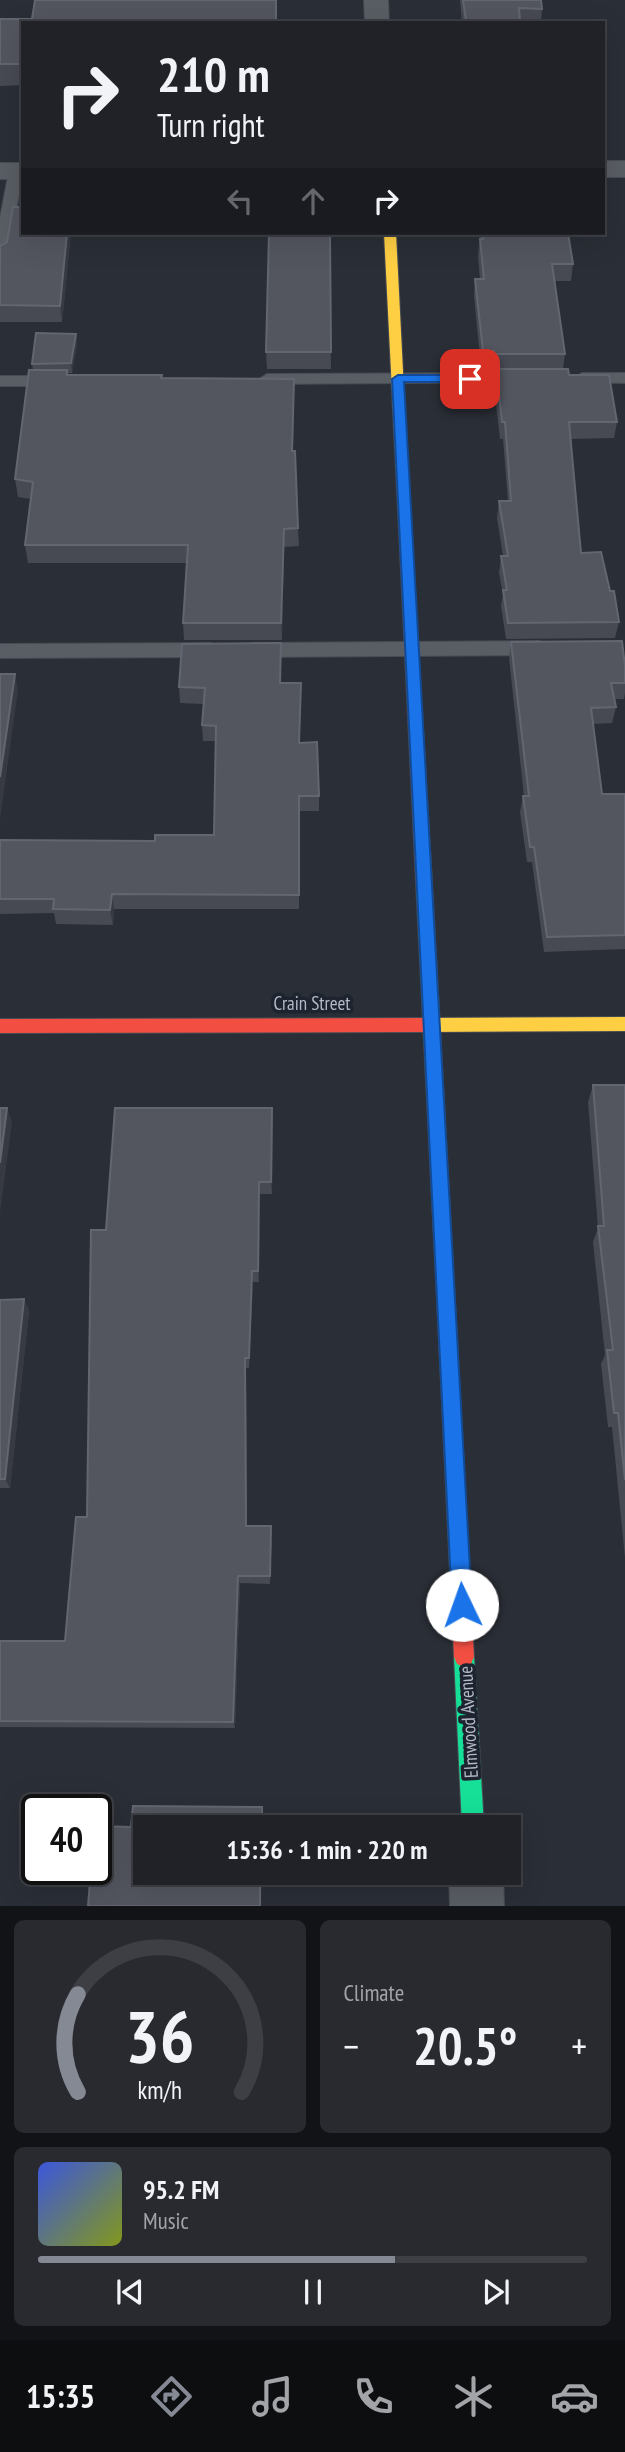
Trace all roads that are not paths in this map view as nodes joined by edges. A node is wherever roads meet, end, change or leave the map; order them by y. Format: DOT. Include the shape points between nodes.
graph roads {
  1 [pos="376,0"];
  2 [pos="377,21"];
  3 [pos="605,169"];
  4 [pos="625,169"];
  5 [pos="13,171"];
  6 [pos="390,235"];
  7 [pos="0,258"];
  8 [pos="541,378"];
  9 [pos="569,378"];
  10 [pos="625,378"];
  11 [pos="250,379"];
  12 [pos="398,379"];
  13 [pos="69,380"];
  14 [pos="0,381"];
  15 [pos="557,648"];
  16 [pos="412,649"];
  17 [pos="0,651"];
  18 [pos="431,1024"];
  19 [pos="625,1024"];
  20 [pos="0,1026"];
  21 [pos="472,1815"];
  22 [pos="476,1885"];
  23 [pos="477,1906"];
  1 -- 2 [label="street"];
  3 -- 4 [label="street"];
  5 -- 7 [label="lane"];
  6 -- 12 [label="street, Elmwood Avenue"];
  8 -- 12 [label="lane"];
  9 -- 10 [label="lane"];
  11 -- 12 [label="lane"];
  12 -- 16 [label="street, Elmwood Avenue"];
  13 -- 14 [label="lane"];
  15 -- 16 [label="lane"];
  16 -- 17 [label="lane"];
  16 -- 18 [label="street, Elmwood Avenue"];
  18 -- 19 [label="street, Crain Street"];
  18 -- 20 [label="street, Crain Street"];
  18 -- 21 [label="street, Elmwood Avenue"];
  22 -- 23 [label="street"];
}
